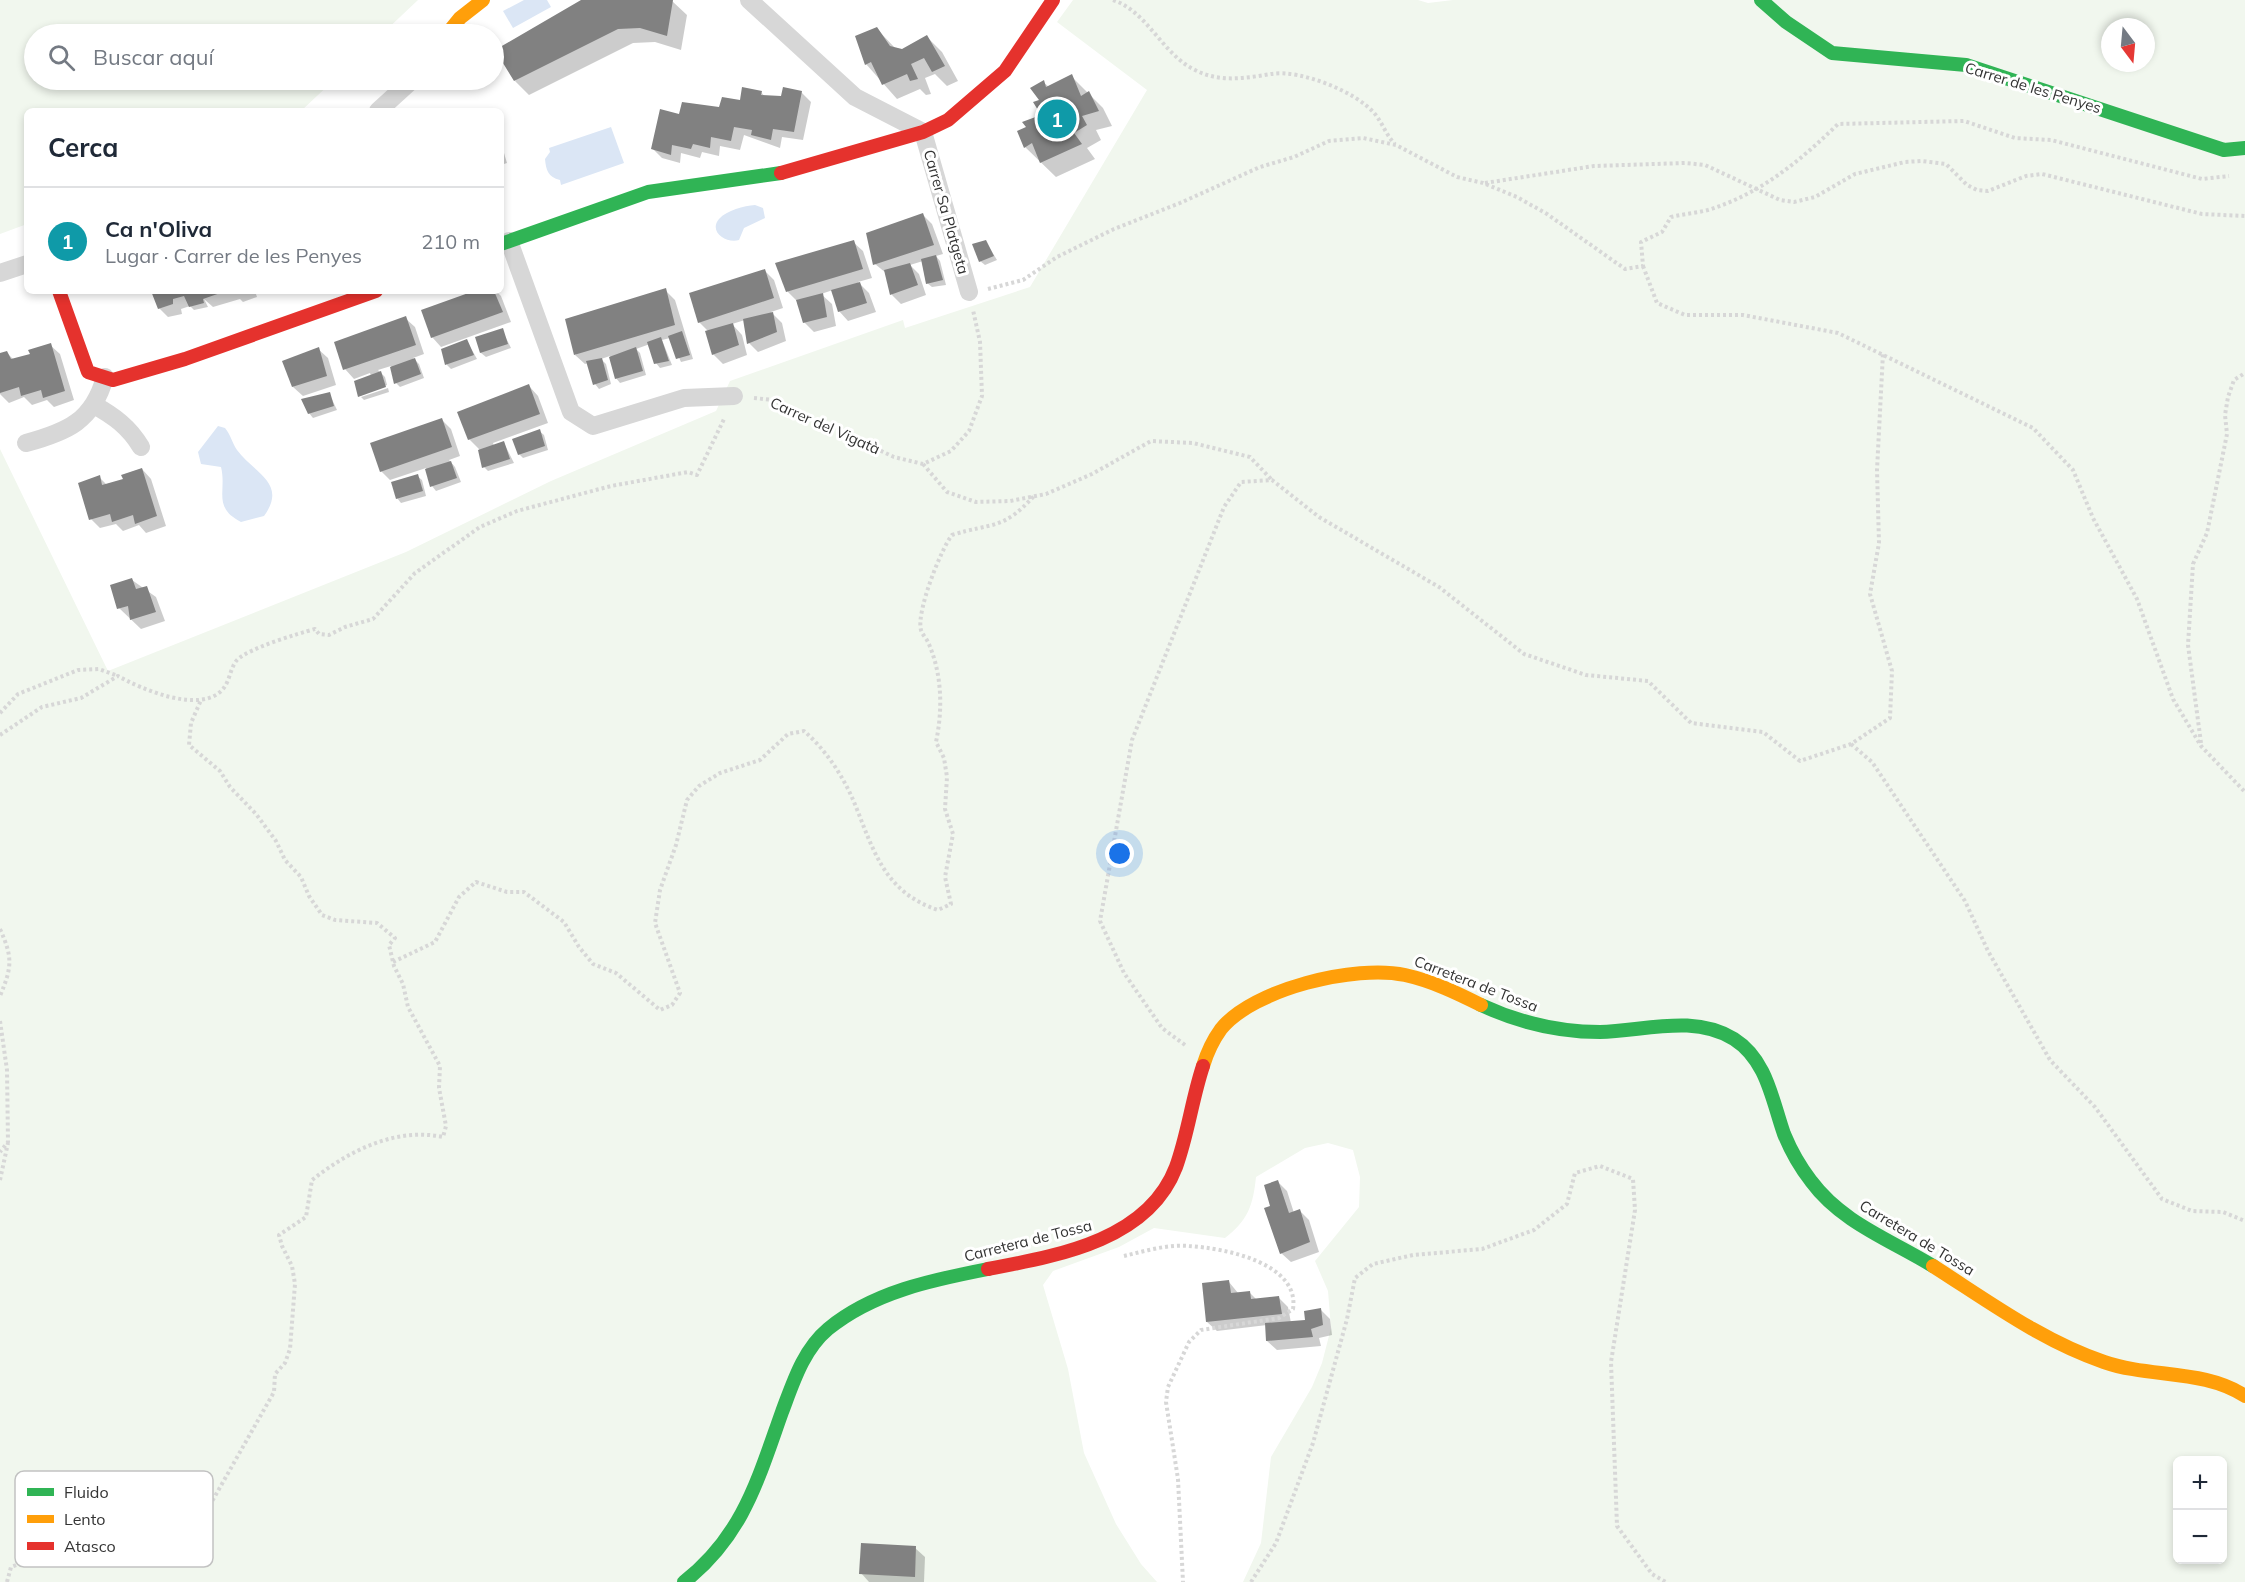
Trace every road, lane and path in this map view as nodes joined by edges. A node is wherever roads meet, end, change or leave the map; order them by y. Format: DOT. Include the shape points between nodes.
graph roads {
  1 [pos="483,0"];
  2 [pos="749,0"];
  3 [pos="1053,0"];
  4 [pos="1113,0"];
  5 [pos="1761,0"];
  6 [pos="455,24"];
  7 [pos="401,90"];
  8 [pos="381,108"];
  9 [pos="923,132"];
  10 [pos="1396,145"];
  11 [pos="2245,148"];
  12 [pos="2234,175"];
  13 [pos="1483,183"];
  14 [pos="1758,189"];
  15 [pos="2245,216"];
  16 [pos="505,242"];
  17 [pos="24,265"];
  18 [pos="1643,266"];
  19 [pos="0,273"];
  20 [pos="969,292"];
  21 [pos="60,294"];
  22 [pos="368,294"];
  23 [pos="1883,353"];
  24 [pos="2245,373"];
  25 [pos="105,377"];
  26 [pos="734,396"];
  27 [pos="94,405"];
  28 [pos="26,443"];
  29 [pos="141,447"];
  30 [pos="923,464"];
  31 [pos="1272,480"];
  32 [pos="1034,496"];
  33 [pos="118,676"];
  34 [pos="201,700"];
  35 [pos="0,713"];
  36 [pos="0,735"];
  37 [pos="1851,744"];
  38 [pos="2201,746"];
  39 [pos="2245,792"];
  40 [pos="0,929"];
  41 [pos="393,962"];
  42 [pos="0,996"];
  43 [pos="0,1021"];
  44 [pos="1203,1059"];
  45 [pos="8,1142"];
  46 [pos="0,1152"];
  47 [pos="0,1180"];
  48 [pos="2245,1221"];
  49 [pos="1113,1258"];
  50 [pos="2245,1396"];
  51 [pos="213,1500"];
  52 [pos="15,1565"];
  53 [pos="6,1582"];
  54 [pos="684,1582"];
  55 [pos="1184,1582"];
  56 [pos="1251,1582"];
  57 [pos="1666,1582"];
  1 -- 6 [label="main road"];
  2 -- 9 [label="street" via="855,97"];
  3 -- 9 [label="main road" via="1005,71 948,120"];
  4 -- 10 [label="path" via="1131,9 1156,38 1192,69 1228,78 1274,73 1307,77 1375,113"];
  5 -- 11 [label="main road, Carrer de les Penyes" via="1832,53 1966,66 2224,150"];
  7 -- 8 [label="street"];
  9 -- 16 [label="main road" via="783,172 648,192"];
  9 -- 20 [label="street, Carrer Sa Platgeta"];
  10 -- 13 [label="path" via="1457,177"];
  10 -- 20 [label="path" via="1363,138 1329,141 1114,229 1057,257 1023,280"];
  12 -- 14 [label="path" via="2202,179 2051,140 2015,138 1964,121 1876,122 1838,124 1803,158"];
  13 -- 14 [label="path" via="1594,166 1685,163 1705,165"];
  13 -- 18 [label="path" via="1547,214 1625,269"];
  14 -- 15 [label="path" via="1780,200 1806,201 1855,174 1922,161 1946,164 1967,186 1977,190 1988,191 2042,174 2202,214"];
  14 -- 18 [label="path" via="1706,211 1671,217 1662,232 1641,242"];
  16 -- 26 [label="street" via="571,412 593,426 684,398"];
  17 -- 19 [label="street"];
  18 -- 23 [label="path" via="1657,303 1685,315 1743,315 1838,333"];
  20 -- 30 [label="path" via="980,342 982,396 969,431 951,451"];
  21 -- 25 [label="main road" via="88,372"];
  22 -- 25 [label="main road" via="184,359 113,380"];
  23 -- 37 [label="path" via="1877,470 1879,543 1870,594 1892,671 1890,718"];
  23 -- 38 [label="path" via="2033,428 2073,470 2093,518 2136,599 2173,699"];
  24 -- 38 [label="path" via="2235,380 2228,397 2228,434 2207,533 2193,564 2188,645"];
  25 -- 27 [label="street"];
  26 -- 30 [label="path, Carrer del Vigatà" via="773,400 894,457"];
  26 -- 34 [label="path" via="697,475 667,475 552,500 480,527 415,573 373,619 329,635 319,634 315,629 281,639 238,659 223,689"];
  27 -- 28 [label="street" via="83,419 58,435"];
  27 -- 29 [label="street" via="115,417"];
  30 -- 32 [label="path" via="947,492 976,502"];
  31 -- 32 [label="path" via="1250,458 1192,443 1151,441 1092,474"];
  31 -- 37 [label="path" via="1319,517 1439,587 1524,654 1586,675 1648,681 1691,723 1763,732 1800,761"];
  31 -- 44 [label="path" via="1241,482 1224,507 1132,740 1100,921 1124,973 1162,1028"];
  32 -- 41 [label="path" via="1017,515 998,525 952,535 943,547 920,614 921,630 929,643 939,683 942,715 936,742 944,758 945,809 953,834 945,877 951,904 938,910 902,891 867,840 854,801 835,766 804,731 788,734 760,760 720,773 699,786 687,800 660,890 655,923 680,993 672,1005 660,1010 616,973 593,963 564,922 524,892 507,892 476,882 459,897 435,942"];
  33 -- 34 [label="path" via="146,691"];
  33 -- 35 [label="path" via="99,669 78,670 18,694"];
  33 -- 36 [label="path" via="81,698 42,707"];
  34 -- 41 [label="path" via="191,723 189,745 220,771 256,814 285,860 301,877 322,915 342,921 377,923 395,938 389,945"];
  37 -- 48 [label="path" via="1872,762 1965,901 1988,951 2049,1060 2095,1107 2162,1199 2192,1211 2223,1212"];
  38 -- 39 [label="path"];
  40 -- 42 [label="path" via="10,951 10,971"];
  41 -- 51 [label="path" via="408,1007 440,1066 439,1088 446,1126 443,1137 391,1137 341,1158 312,1180 306,1217 279,1235 295,1284 290,1349 275,1374 274,1392"];
  43 -- 45 [label="path" via="7,1070"];
  44 -- 50 [label="main road, Carretera de Tossa" via="1217,1034 1237,1013 1280,993 1339,975 1380,972 1432,982 1511,1017 1549,1029 1614,1031 1685,1024 1714,1029 1740,1043 1753,1057 1763,1072 1791,1149 1824,1198 1864,1228 2070,1349 2144,1373 2197,1377 2234,1388"];
  44 -- 54 [label="main road, Carretera de Tossa" via="1185,1148 1176,1170 1162,1196 1137,1219 1100,1241 903,1290 853,1311 825,1332 801,1360 743,1517 718,1554"];
  45 -- 46 [label="path"];
  45 -- 47 [label="path"];
  49 -- 55 [label="path" via="1189,1246 1258,1260 1284,1277 1295,1298 1293,1309 1279,1318 1201,1330 1189,1342 1168,1387 1166,1402 1178,1479"];
  52 -- 53 [label="path"];
  56 -- 57 [label="path" via="1276,1543 1313,1443 1355,1278 1373,1264 1413,1255 1482,1249 1534,1230 1567,1204 1575,1173 1600,1166 1633,1179 1635,1210 1611,1362 1617,1527 1652,1574"];
}
